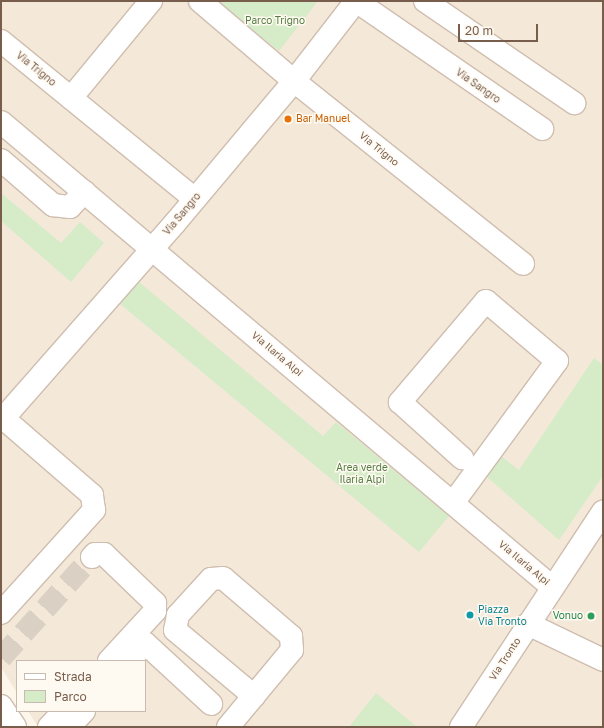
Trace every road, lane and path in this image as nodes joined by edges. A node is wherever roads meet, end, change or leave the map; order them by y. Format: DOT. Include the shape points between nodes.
graph roads {
  1 [pos="151,1"];
  2 [pos="200,1"];
  3 [pos="356,1"];
  4 [pos="425,1"];
  5 [pos="1,41"];
  6 [pos="294,81"];
  7 [pos="71,98"];
  8 [pos="570,101"];
  9 [pos="1,122"];
  10 [pos="542,129"];
  11 [pos="1,160"];
  12 [pos="84,192"];
  13 [pos="195,199"];
  14 [pos="152,249"];
  15 [pos="523,264"];
  16 [pos="2,419"];
  17 [pos="462,458"];
  18 [pos="452,502"];
  19 [pos="603,512"];
  20 [pos="92,557"];
  21 [pos="552,587"];
  22 [pos="1,613"];
  23 [pos="528,624"];
  24 [pos="111,660"];
  25 [pos="130,660"];
  26 [pos="603,660"];
  27 [pos="254,696"];
  28 [pos="211,704"];
  29 [pos="1,706"];
  30 [pos="63,712"];
  31 [pos="83,712"];
  32 [pos="15,727"];
  33 [pos="49,727"];
  34 [pos="69,727"];
  35 [pos="228,727"];
  36 [pos="461,727"];
  1 -- 7 [label="street"];
  2 -- 6 [label="street, Via Trigno"];
  3 -- 6 [label="street, Via Sangro"];
  3 -- 10 [label="street, Via Sangro"];
  4 -- 8 [label="street"];
  5 -- 7 [label="street, Via Trigno"];
  6 -- 13 [label="street, Via Sangro"];
  6 -- 15 [label="street, Via Trigno"];
  7 -- 13 [label="street, Via Trigno"];
  9 -- 12 [label="street, Via Ilaria Alpi"];
  11 -- 12 [label="street" via="53,205 70,207"];
  12 -- 14 [label="street, Via Ilaria Alpi"];
  13 -- 14 [label="street, Via Sangro"];
  14 -- 16 [label="street, Via Sangro"];
  14 -- 18 [label="street, Via Ilaria Alpi"];
  16 -- 22 [label="street" via="92,494 94,510"];
  17 -- 18 [label="street" via="400,402 486,301 557,361"];
  18 -- 21 [label="street, Via Ilaria Alpi"];
  19 -- 21 [label="street, Via Tronto"];
  20 -- 24 [label="street" via="95,554 104,554 154,603 155,611"];
  21 -- 23 [label="street, Via Tronto"];
  23 -- 26 [label="street"];
  23 -- 36 [label="street, Via Tronto"];
  25 -- 28 [label="street" via="145,643"];
  27 -- 27 [label="street" via="175,630 178,615 211,579 223,578 291,636 292,650"];
  27 -- 35 [label="street"];
  29 -- 32 [label="street"];
  30 -- 33 [label="street"];
  31 -- 34 [label="street"];
}
